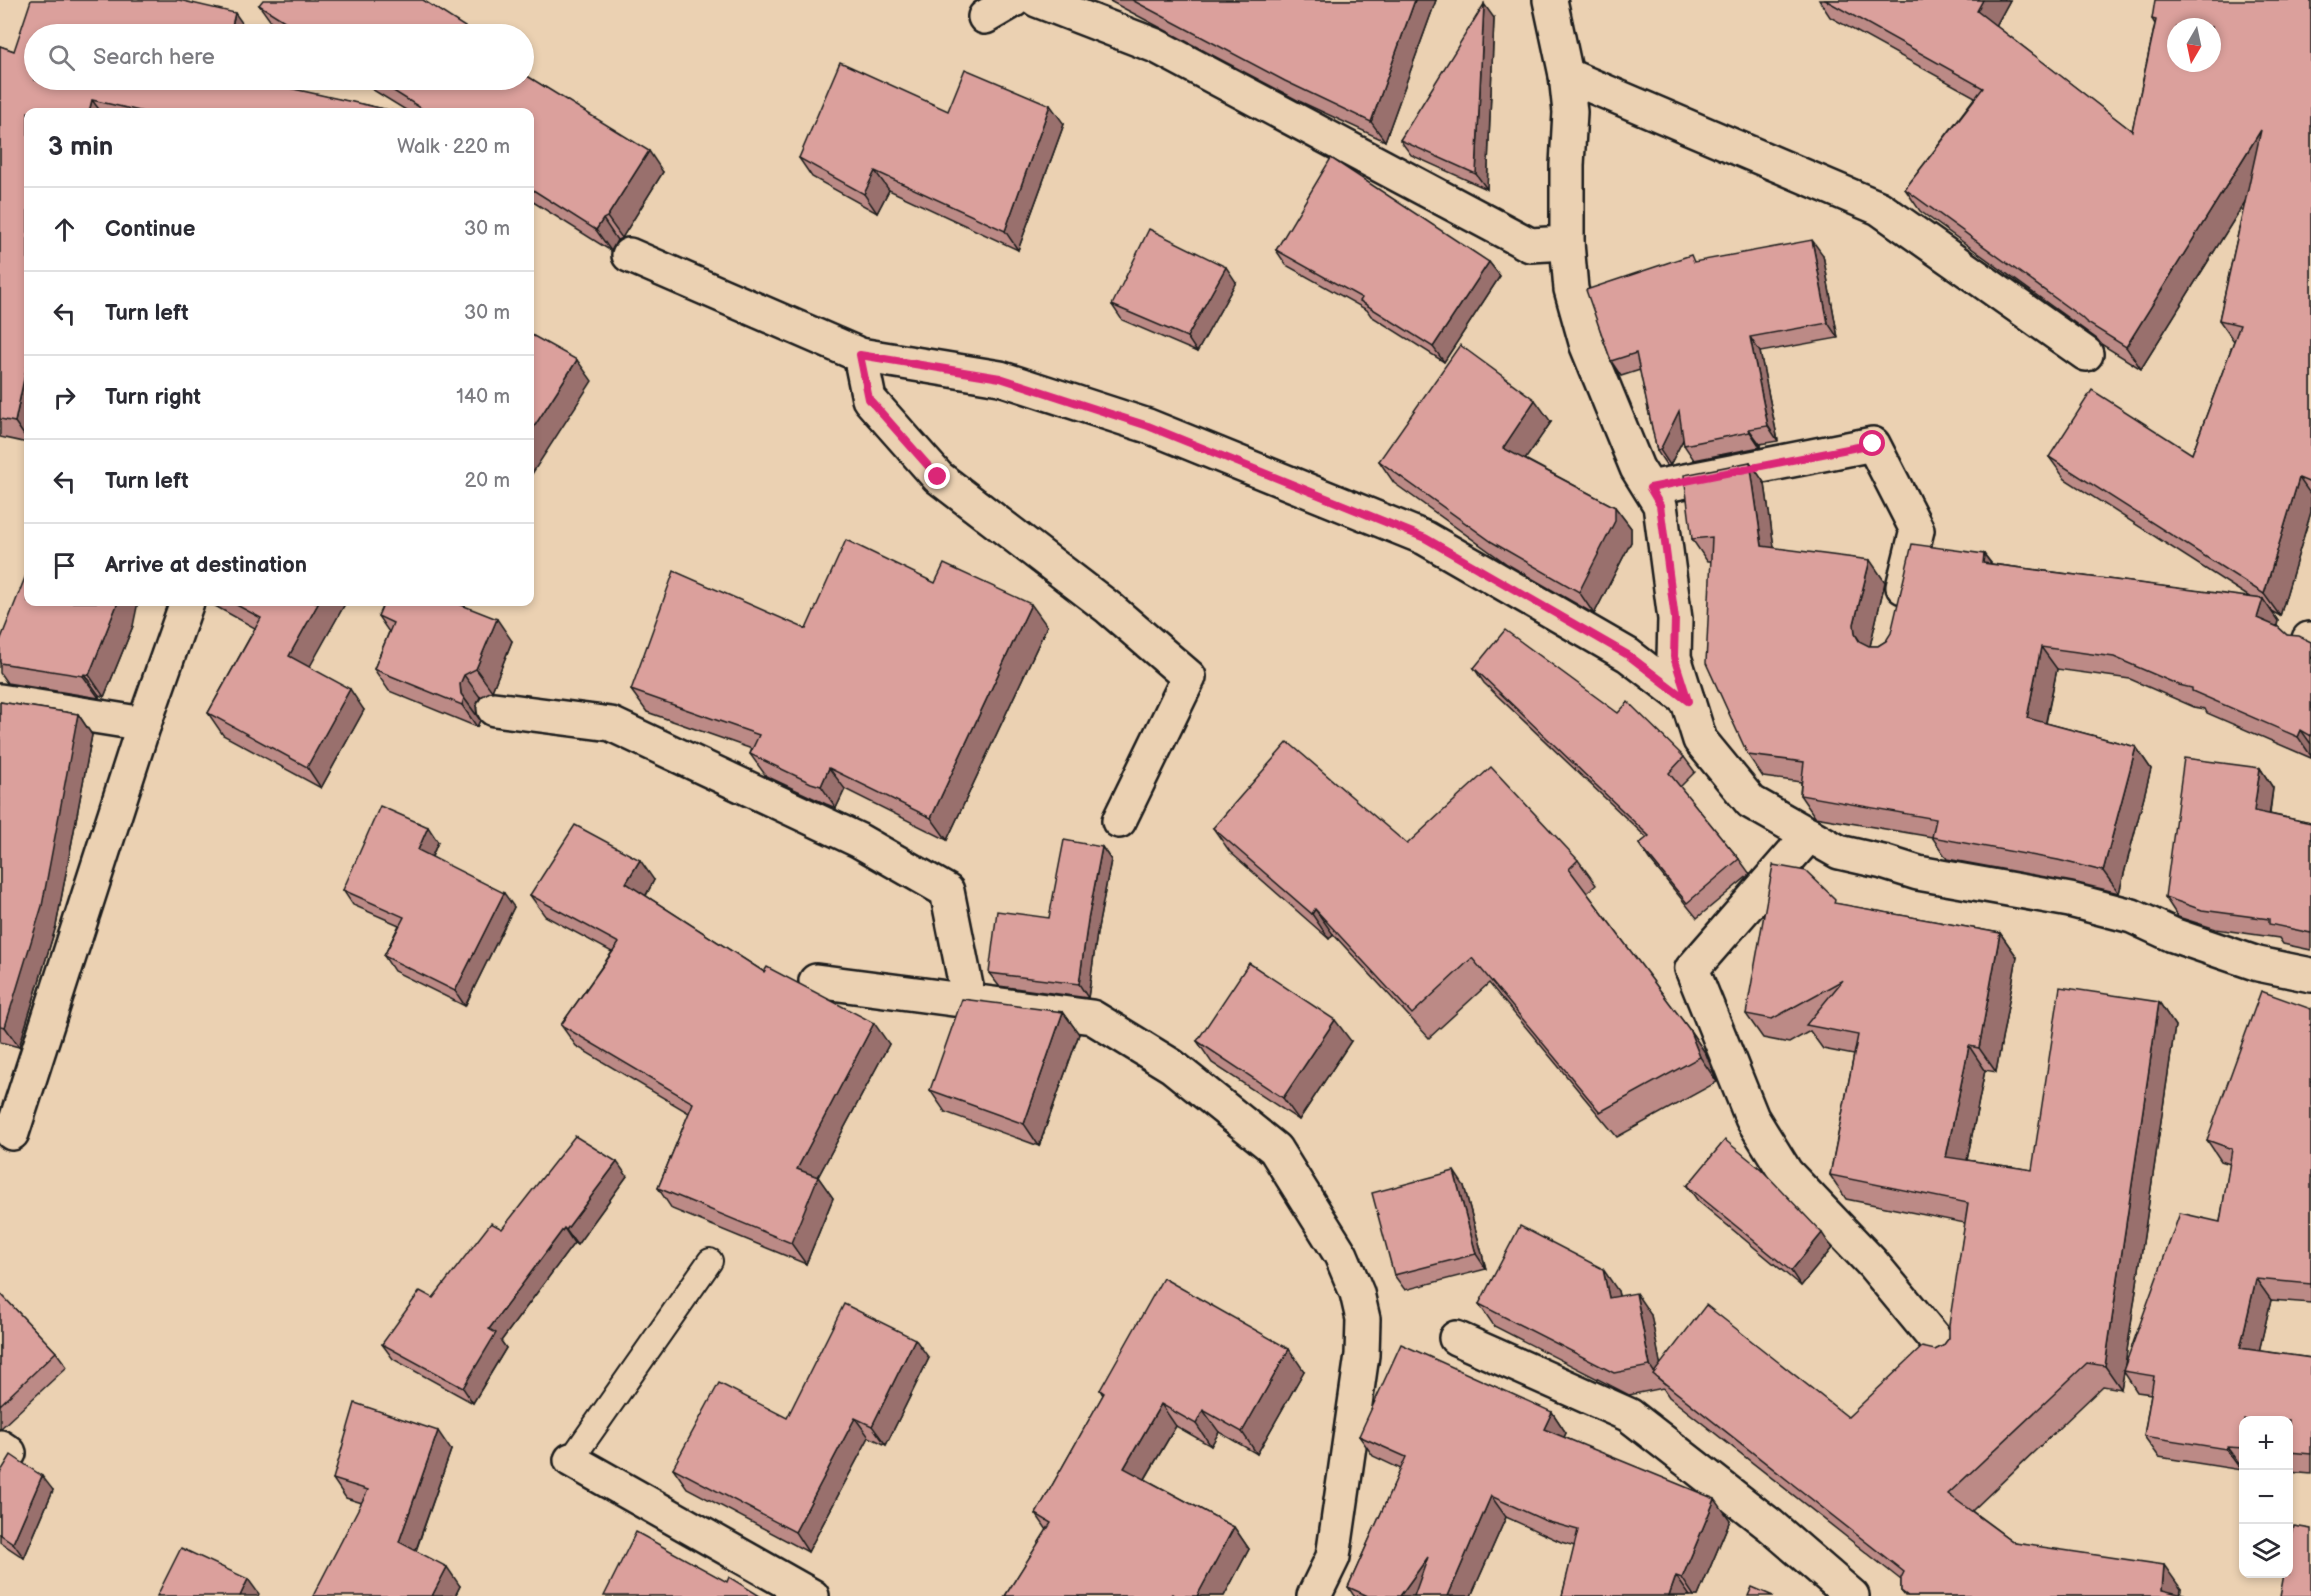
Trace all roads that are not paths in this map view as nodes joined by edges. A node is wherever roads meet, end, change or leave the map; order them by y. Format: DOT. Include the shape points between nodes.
graph roads {
  1 [pos="1014,0"];
  2 [pos="1038,0"];
  3 [pos="1550,0"];
  4 [pos="985,17"];
  5 [pos="1566,75"];
  6 [pos="1567,243"];
  7 [pos="629,255"];
  8 [pos="2086,354"];
  9 [pos="860,355"];
  10 [pos="1650,488"];
  11 [pos="186,606"];
  12 [pos="1896,617"];
  13 [pos="0,701"];
  14 [pos="1688,701"];
  15 [pos="494,709"];
  16 [pos="144,724"];
  17 [pos="1119,821"];
  18 [pos="1809,835"];
  19 [pos="2311,975"];
  20 [pos="816,981"];
  21 [pos="969,1001"];
  22 [pos="12,1134"];
  23 [pos="710,1261"];
  24 [pos="1456,1338"];
  25 [pos="1948,1355"];
  26 [pos="0,1447"];
  27 [pos="572,1460"];
  28 [pos="0,1468"];
  29 [pos="812,1596"];
  30 [pos="1314,1596"];
  31 [pos="1852,1596"];
  1 -- 4 [label="street"];
  2 -- 6 [label="street" via="1156,46 1530,245"];
  3 -- 5 [label="street"];
  5 -- 6 [label="street" via="1570,112"];
  5 -- 8 [label="street" via="1879,208"];
  6 -- 10 [label="street" via="1571,289 1587,346 1637,468"];
  7 -- 9 [label="street"];
  9 -- 14 [label="street" via="1011,382 1148,426 1425,538 1628,655"];
  9 -- 17 [label="street" via="869,399 938,477 1109,608 1189,678"];
  10 -- 12 [label="street" via="1873,444 1917,530"];
  10 -- 14 [label="street" via="1660,505 1675,619 1674,657"];
  11 -- 16 [label="street"];
  13 -- 16 [label="street"];
  14 -- 18 [label="street" via="1700,740 1751,802"];
  15 -- 21 [label="street" via="611,724 858,840 947,891"];
  16 -- 22 [label="street"];
  18 -- 19 [label="street" via="1839,852 1918,873 2070,900 2121,914 2258,964"];
  18 -- 25 [label="street" via="1692,969 1752,1118 1786,1173 1872,1263"];
  20 -- 21 [label="street"];
  21 -- 30 [label="street" via="1092,1017 1172,1066 1275,1149 1341,1254 1363,1319 1362,1355 1333,1557"];
  23 -- 27 [label="lane"];
  24 -- 31 [label="street" via="1629,1415 1770,1525"];
  26 -- 28 [label="street" via="9,1453"];
  27 -- 29 [label="street"];
}
